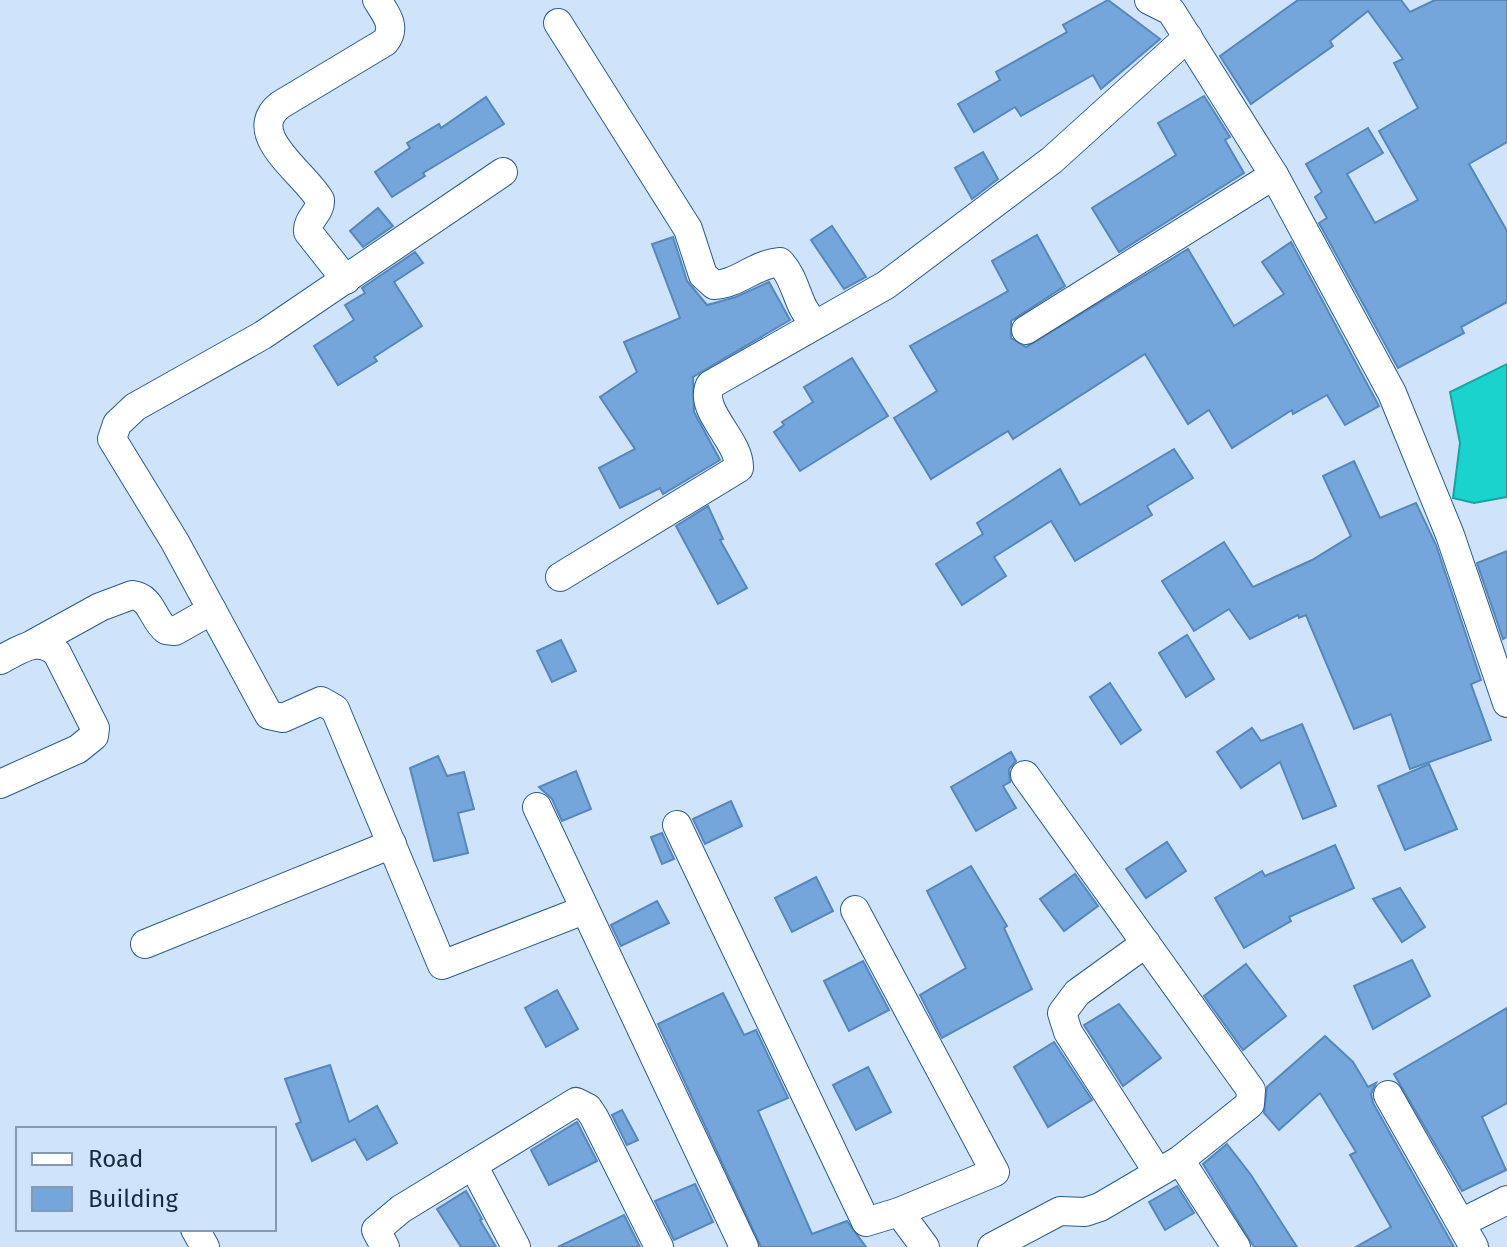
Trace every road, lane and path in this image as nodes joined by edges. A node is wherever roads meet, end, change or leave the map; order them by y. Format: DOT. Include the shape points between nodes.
graph roads {
  1 [pos="377,0"];
  2 [pos="1149,0"];
  3 [pos="558,23"];
  4 [pos="1188,37"];
  5 [pos="503,172"];
  6 [pos="1274,175"];
  7 [pos="346,280"];
  8 [pos="815,323"];
  9 [pos="1026,330"];
  10 [pos="560,577"];
  11 [pos="212,610"];
  12 [pos="33,644"];
  13 [pos="0,660"];
  14 [pos="1507,703"];
  15 [pos="1025,775"];
  16 [pos="0,784"];
  17 [pos="537,807"];
  18 [pos="677,825"];
  19 [pos="392,844"];
  20 [pos="584,910"];
  21 [pos="855,910"];
  22 [pos="1146,943"];
  23 [pos="145,944"];
  24 [pos="1388,1095"];
  25 [pos="473,1165"];
  26 [pos="1168,1166"];
  27 [pos="1507,1200"];
  28 [pos="899,1212"];
  29 [pos="1468,1234"];
  30 [pos="385,1247"];
  31 [pos="516,1247"];
  32 [pos="659,1247"];
  33 [pos="744,1247"];
  34 [pos="925,1247"];
  35 [pos="992,1247"];
  36 [pos="1236,1247"];
  1 -- 7 [label="street" via="391,24 385,42 280,105 267,123 270,137 320,200 308,232"];
  2 -- 4 [label="street" via="1171,11"];
  3 -- 8 [label="street" via="688,229 703,275 714,285 727,285 765,264 780,262 790,273 803,313"];
  4 -- 6 [label="street"];
  4 -- 8 [label="street" via="1052,160 886,285"];
  5 -- 7 [label="street"];
  6 -- 9 [label="street"];
  6 -- 14 [label="street" via="1392,393 1450,535"];
  7 -- 11 [label="street" via="263,335 135,407 117,424 112,439 121,457"];
  8 -- 10 [label="street" via="710,385 707,398 733,444 739,468"];
  11 -- 12 [label="street" via="175,631 166,630 148,602 132,595"];
  11 -- 19 [label="street" via="269,715 283,718 321,701 331,704"];
  12 -- 13 [label="street"];
  12 -- 16 [label="street" via="42,643 57,653 90,717 94,736 78,749"];
  15 -- 22 [label="street"];
  17 -- 20 [label="street"];
  18 -- 28 [label="street" via="866,1222"];
  19 -- 20 [label="street" via="442,965"];
  19 -- 23 [label="street"];
  20 -- 33 [label="street"];
  21 -- 28 [label="street" via="995,1172"];
  22 -- 26 [label="street" via="1077,993 1062,1013 1068,1032"];
  22 -- 26 [label="street" via="1251,1090 1250,1104"];
  24 -- 29 [label="street"];
  25 -- 30 [label="street" via="376,1230"];
  25 -- 31 [label="street"];
  25 -- 32 [label="street" via="576,1102 594,1117"];
  26 -- 35 [label="street" via="1100,1207 1060,1211"];
  26 -- 36 [label="street"];
  27 -- 29 [label="street"];
  28 -- 34 [label="street"];
}
